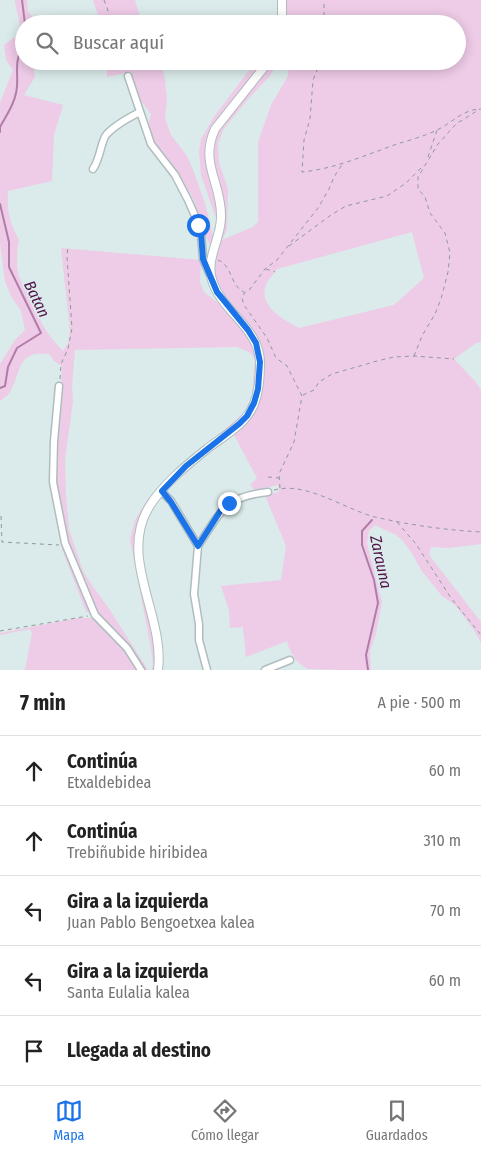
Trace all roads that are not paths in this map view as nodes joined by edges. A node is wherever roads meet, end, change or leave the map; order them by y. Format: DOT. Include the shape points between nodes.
graph roads {
  1 [pos="282,0"];
  2 [pos="282,15"];
  3 [pos="262,70"];
  4 [pos="128,76"];
  5 [pos="140,112"];
  6 [pos="93,169"];
  7 [pos="210,274"];
  8 [pos="59,386"];
  9 [pos="162,491"];
  10 [pos="268,492"];
  11 [pos="198,546"];
  12 [pos="290,660"];
  13 [pos="141,670"];
  14 [pos="158,670"];
  15 [pos="207,670"];
  16 [pos="265,670"];
  1 -- 2 [label="street"];
  3 -- 7 [label="street" via="211,137 209,160 218,194 221,224"];
  4 -- 5 [label="street"];
  5 -- 6 [label="street" via="106,136"];
  5 -- 7 [label="street" via="151,144 175,175 188,200 201,233 203,259"];
  7 -- 9 [label="street" via="221,298 256,343 260,362 258,389 243,420 186,466"];
  8 -- 13 [label="street" via="53,482 65,543 96,615 127,648"];
  9 -- 11 [label="street"];
  9 -- 14 [label="street" via="146,513 139,545 158,645"];
  10 -- 11 [label="street" via="249,494 224,507"];
  11 -- 15 [label="street" via="194,594 199,640"];
  12 -- 16 [label="street"];
}
